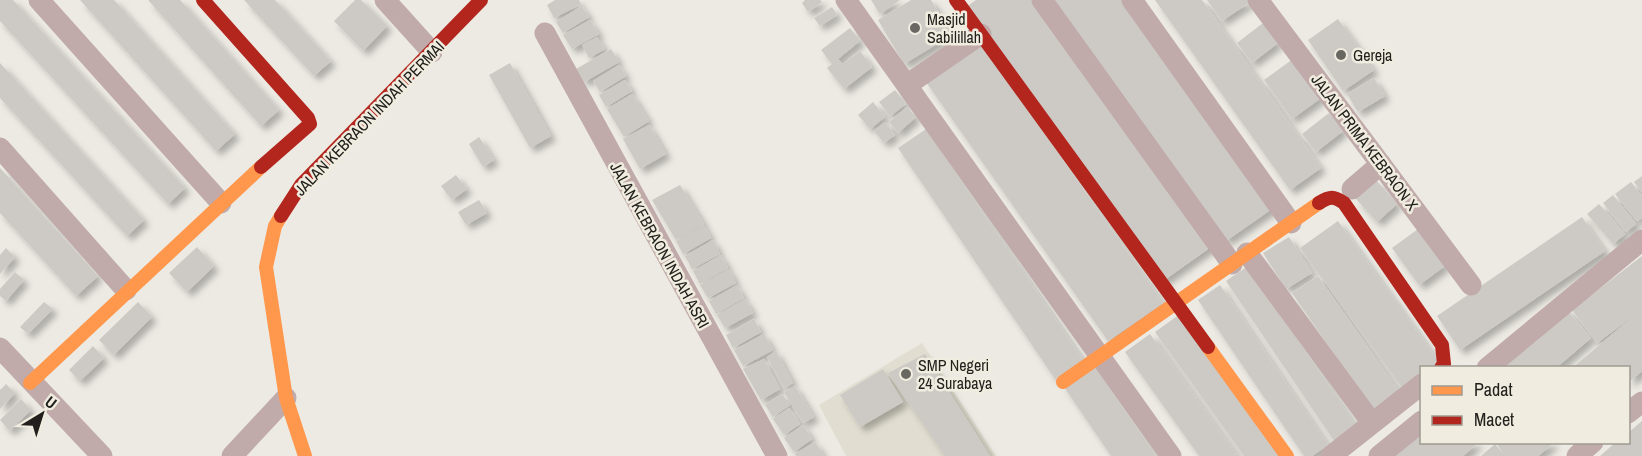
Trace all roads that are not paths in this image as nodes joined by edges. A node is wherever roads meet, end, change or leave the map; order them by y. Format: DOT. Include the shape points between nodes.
graph roads {
  1 [pos="39,0"];
  2 [pos="203,0"];
  3 [pos="385,0"];
  4 [pos="481,0"];
  5 [pos="846,0"];
  6 [pos="1042,0"];
  7 [pos="1132,0"];
  8 [pos="1258,0"];
  9 [pos="964,3"];
  10 [pos="545,33"];
  11 [pos="981,34"];
  12 [pos="432,51"];
  13 [pos="907,85"];
  14 [pos="0,148"];
  15 [pos="1381,164"];
  16 [pos="1352,189"];
  17 [pos="220,203"];
  18 [pos="1291,223"];
  19 [pos="1642,240"];
  20 [pos="1240,258"];
  21 [pos="1472,285"];
  22 [pos="126,290"];
  23 [pos="1175,304"];
  24 [pos="0,348"];
  25 [pos="1100,356"];
  26 [pos="1442,366"];
  27 [pos="1489,366"];
  28 [pos="30,382"];
  29 [pos="1064,382"];
  30 [pos="1420,386"];
  31 [pos="286,398"];
  32 [pos="1642,402"];
  33 [pos="1630,412"];
  34 [pos="1372,423"];
  35 [pos="1420,423"];
  36 [pos="1591,444"];
  37 [pos="94,448"];
  38 [pos="232,456"];
  39 [pos="305,456"];
  40 [pos="777,456"];
  41 [pos="1171,456"];
  42 [pos="1287,456"];
  43 [pos="1331,456"];
  44 [pos="1379,456"];
  45 [pos="1577,456"];
  1 -- 17 [label="street"];
  2 -- 17 [label="street" via="310,121"];
  3 -- 12 [label="street"];
  4 -- 12 [label="street, JALAN KEBRAON INDAH PERMAI"];
  5 -- 13 [label="street"];
  6 -- 20 [label="street"];
  7 -- 18 [label="street"];
  8 -- 15 [label="street, JALAN PRIMA KEBRAON X"];
  9 -- 11 [label="street"];
  10 -- 40 [label="street, JALAN KEBRAON INDAH ASRI"];
  11 -- 13 [label="street"];
  11 -- 23 [label="street"];
  12 -- 31 [label="street, JALAN KEBRAON INDAH PERMAI" via="302,185 275,226 266,267"];
  13 -- 25 [label="street"];
  14 -- 22 [label="street"];
  15 -- 16 [label="street"];
  15 -- 21 [label="street, JALAN PRIMA KEBRAON X"];
  17 -- 22 [label="street"];
  18 -- 20 [label="street"];
  18 -- 26 [label="street" via="1328,197 1344,204 1442,345"];
  19 -- 27 [label="street"];
  20 -- 23 [label="street"];
  20 -- 34 [label="street"];
  22 -- 28 [label="street"];
  23 -- 25 [label="street"];
  23 -- 42 [label="street"];
  24 -- 28 [label="street"];
  25 -- 29 [label="street"];
  25 -- 41 [label="street"];
  28 -- 37 [label="street"];
  30 -- 34 [label="street"];
  31 -- 38 [label="street"];
  31 -- 39 [label="street, JALAN KEBRAON INDAH PERMAI"];
  32 -- 33 [label="street"];
  34 -- 43 [label="street"];
  35 -- 44 [label="street"];
  36 -- 45 [label="street"];
}
